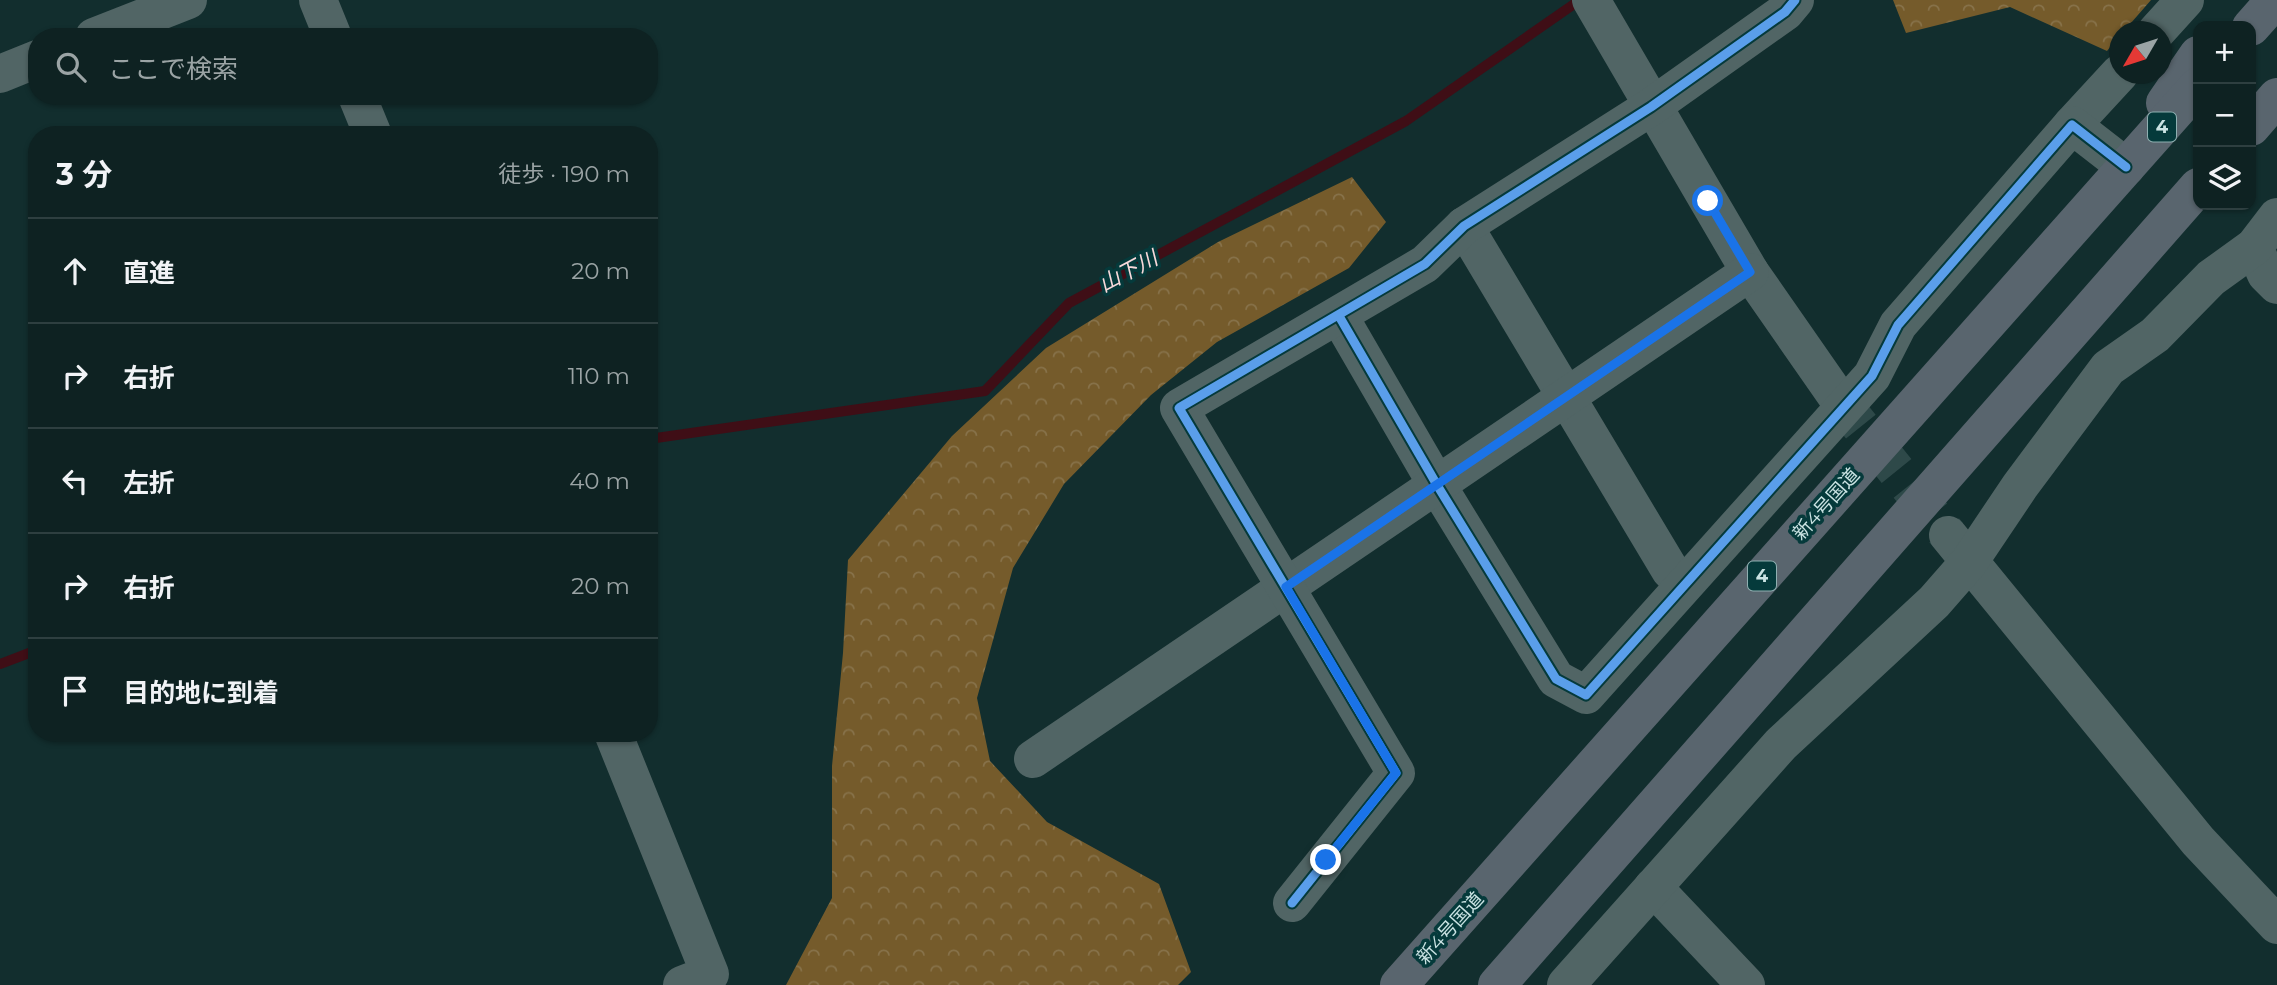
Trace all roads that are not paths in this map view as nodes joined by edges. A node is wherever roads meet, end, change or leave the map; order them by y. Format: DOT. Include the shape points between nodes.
graph roads {
  1 [pos="188,0"];
  2 [pos="318,0"];
  3 [pos="1795,0"];
  4 [pos="2185,0"];
  5 [pos="2244,0"];
  6 [pos="2275,0"];
  7 [pos="1600,16"];
  8 [pos="2167,21"];
  9 [pos="2226,21"];
  10 [pos="2256,21"];
  11 [pos="117,28"];
  12 [pos="329,28"];
  13 [pos="2193,61"];
  14 [pos="2109,84"];
  15 [pos="2193,92"];
  16 [pos="2277,97"];
  17 [pos="361,105"];
  18 [pos="1651,107"];
  19 [pos="2256,121"];
  20 [pos="2072,125"];
  21 [pos="369,126"];
  22 [pos="2126,167"];
  23 [pos="2193,193"];
  24 [pos="2277,217"];
  25 [pos="1464,226"];
  26 [pos="2254,247"];
  27 [pos="1750,272"];
  28 [pos="2277,285"];
  29 [pos="1339,316"];
  30 [pos="1566,397"];
  31 [pos="1837,397"];
  32 [pos="1437,485"];
  33 [pos="1958,549"];
  34 [pos="1684,584"];
  35 [pos="1286,587"];
  36 [pos="618,742"];
  37 [pos="1033,759"];
  38 [pos="1653,887"];
  39 [pos="1292,903"];
  40 [pos="2277,925"];
  41 [pos="682,985"];
  42 [pos="1399,985"];
  43 [pos="1497,985"];
  44 [pos="1566,985"];
  45 [pos="1746,985"];
  1 -- 11 [label="street"];
  2 -- 12 [label="street"];
  3 -- 18 [label="street" via="1785,12"];
  4 -- 8 [label="street"];
  5 -- 9 [label="highway"];
  6 -- 10 [label="highway"];
  7 -- 18 [label="street"];
  13 -- 22 [label="highway"];
  14 -- 20 [label="street"];
  15 -- 22 [label="highway, 新4号国道 / 4"];
  16 -- 19 [label="highway"];
  17 -- 21 [label="street"];
  18 -- 25 [label="street"];
  18 -- 27 [label="street"];
  20 -- 22 [label="street"];
  20 -- 34 [label="street" via="1898,325 1872,376"];
  22 -- 42 [label="highway, 新4号国道 / 4"];
  23 -- 43 [label="highway"];
  24 -- 26 [label="street"];
  25 -- 29 [label="street" via="1425,264"];
  25 -- 30 [label="street"];
  26 -- 28 [label="street" via="2266,274"];
  26 -- 33 [label="street" via="2211,278 2155,335 2108,368 2020,486"];
  27 -- 30 [label="street"];
  27 -- 31 [label="street"];
  29 -- 32 [label="street"];
  29 -- 35 [label="street" via="1179,408"];
  30 -- 32 [label="street"];
  30 -- 34 [label="street" via="1670,570"];
  32 -- 34 [label="street" via="1556,679 1586,695"];
  32 -- 35 [label="street"];
  33 -- 38 [label="street" via="1934,602 1781,744"];
  33 -- 40 [label="street" via="2198,841"];
  35 -- 37 [label="street"];
  35 -- 39 [label="street" via="1396,773"];
  36 -- 41 [label="street" via="710,974"];
  38 -- 44 [label="street"];
  38 -- 45 [label="street"];
}
